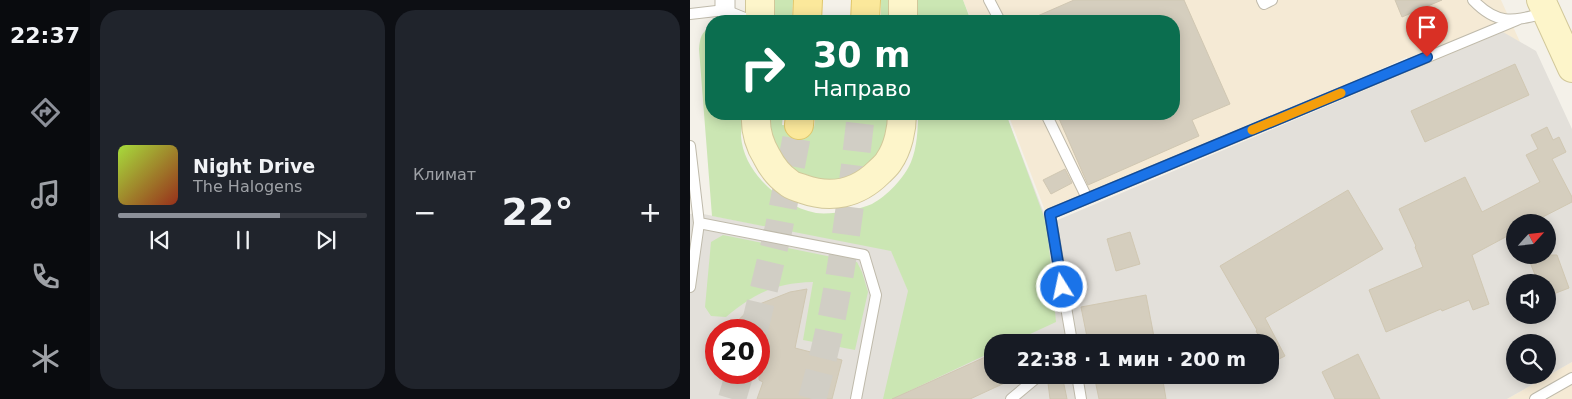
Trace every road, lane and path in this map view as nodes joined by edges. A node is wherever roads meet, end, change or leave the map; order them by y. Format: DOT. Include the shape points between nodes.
graph roads {
  1 [pos="760,0"];
  2 [pos="808,0"];
  3 [pos="866,0"];
  4 [pos="903,0"];
  5 [pos="990,0"];
  6 [pos="1262,0"];
  7 [pos="1272,0"];
  8 [pos="1474,0"];
  9 [pos="725,5"];
  10 [pos="1544,6"];
  11 [pos="690,14"];
  12 [pos="742,15"];
  13 [pos="760,15"];
  14 [pos="807,15"];
  15 [pos="865,15"];
  16 [pos="903,15"];
  17 [pos="997,15"];
  18 [pos="1517,20"];
  19 [pos="1572,68"];
  20 [pos="755,120"];
  21 [pos="902,120"];
  22 [pos="1049,120"];
  23 [pos="690,146"];
  24 [pos="1087,198"];
  25 [pos="699,223"];
  26 [pos="690,287"];
  27 [pos="1071,334"];
  28 [pos="1572,378"];
  29 [pos="1029,384"];
  30 [pos="1079,384"];
  31 [pos="856,399"];
  32 [pos="1011,399"];
  33 [pos="1082,399"];
  34 [pos="1535,399"];
  1 -- 13 [label="main road"];
  2 -- 14 [label="main road"];
  3 -- 15 [label="main road"];
  4 -- 16 [label="main road"];
  5 -- 17 [label="lane"];
  6 -- 7 [label="lane" via="1264,4"];
  8 -- 18 [label="lane" via="1495,18"];
  9 -- 11 [label="lane"];
  9 -- 12 [label="lane"];
  10 -- 18 [label="lane"];
  10 -- 19 [label="main road"];
  18 -- 24 [label="lane"];
  20 -- 21 [label="main road" via="763,151 773,168 790,184 815,194 834,195 857,189 889,162"];
  22 -- 24 [label="lane"];
  23 -- 25 [label="lane"];
  24 -- 27 [label="lane" via="1050,214"];
  25 -- 26 [label="lane"];
  25 -- 31 [label="lane" via="864,255 876,295"];
  28 -- 34 [label="lane"];
  29 -- 32 [label="lane"];
  30 -- 33 [label="lane"];
}
